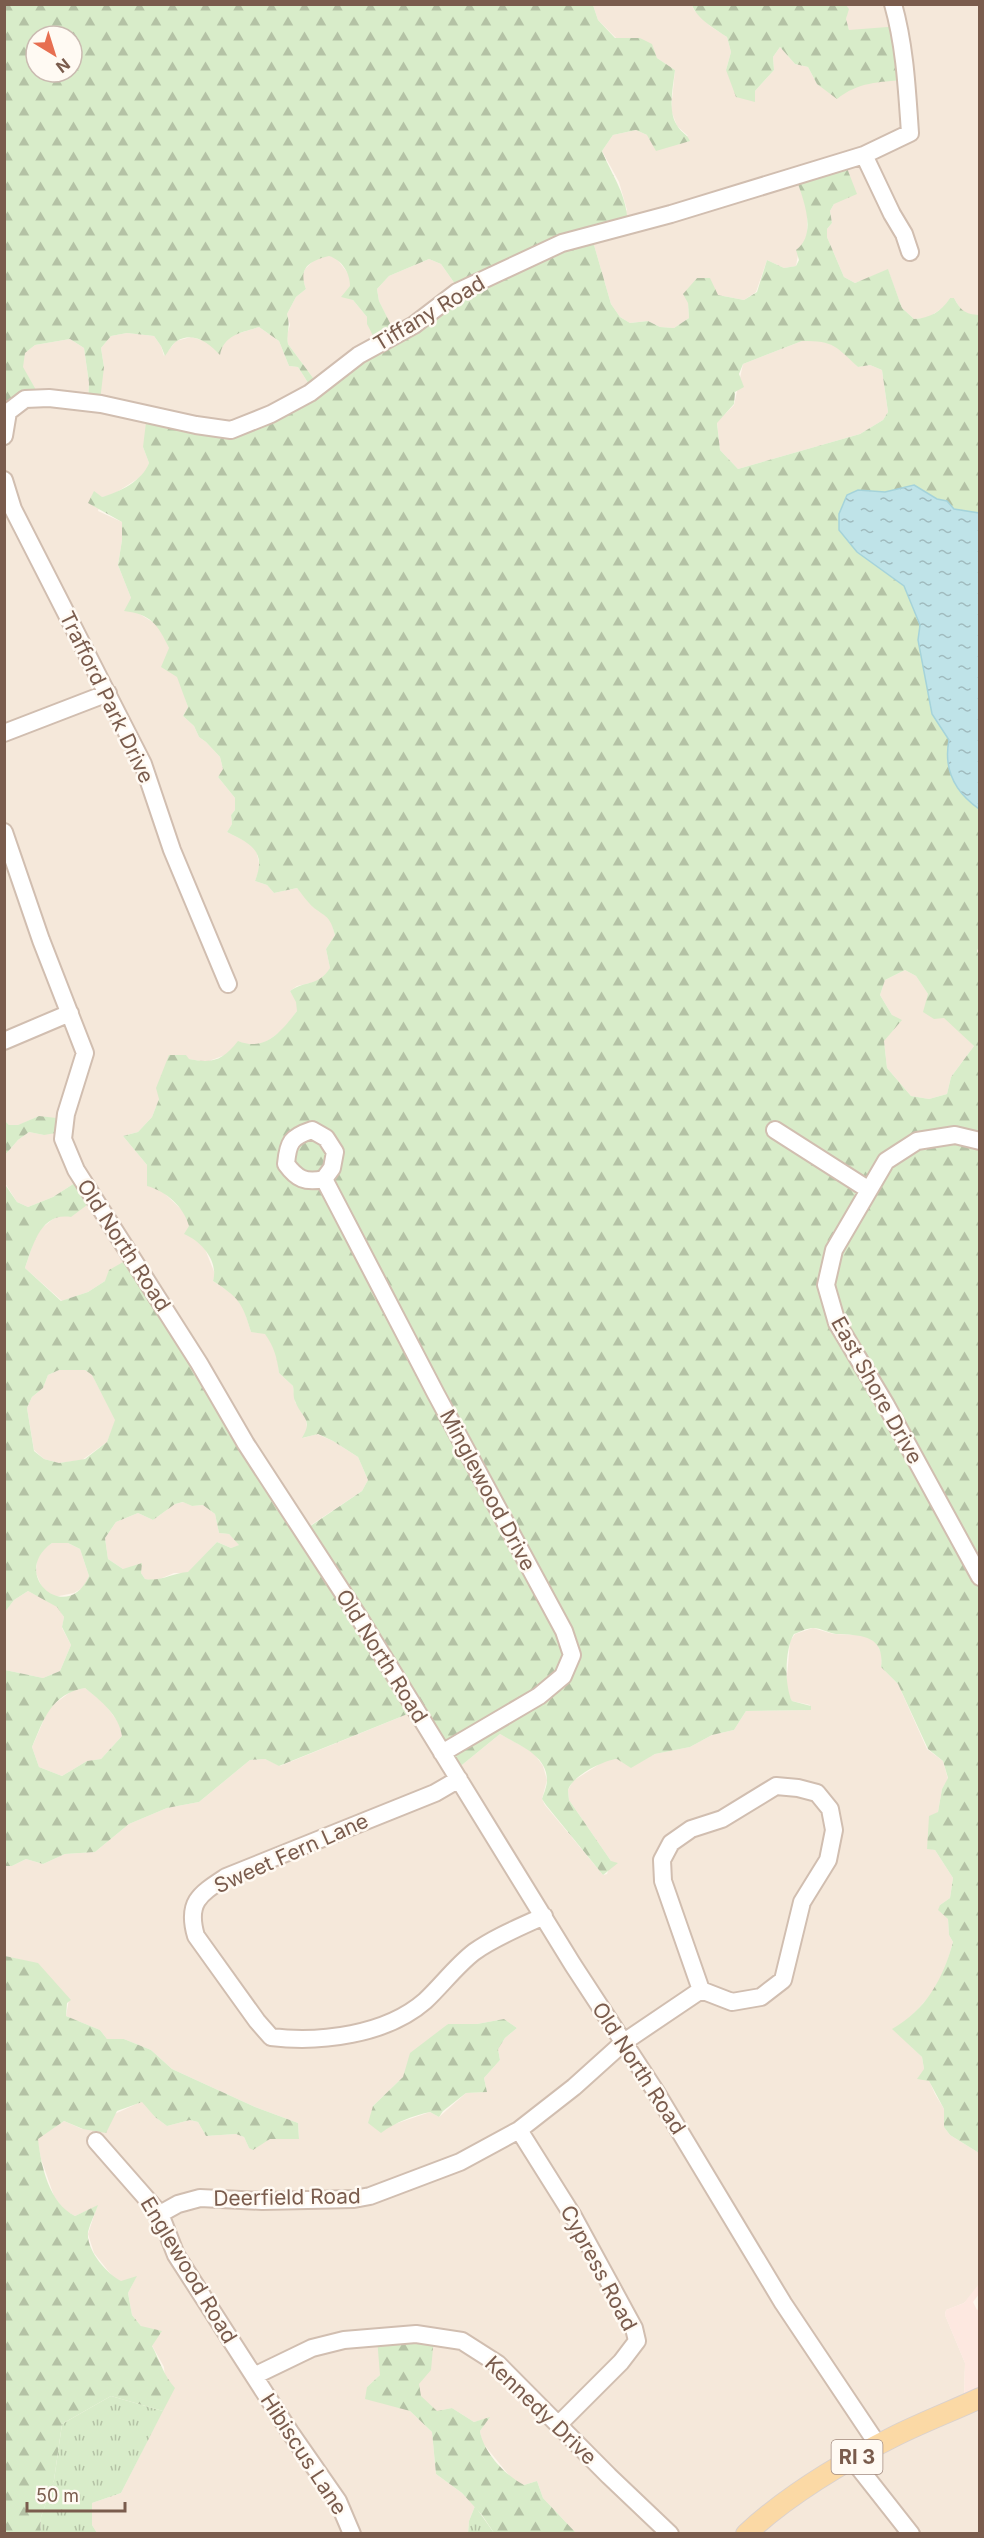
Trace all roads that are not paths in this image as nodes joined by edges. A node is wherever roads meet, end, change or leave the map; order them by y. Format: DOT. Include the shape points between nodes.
graph roads {
  1 [pos="893,4"];
  2 [pos="864,155"];
  3 [pos="910,252"];
  4 [pos="6,411"];
  5 [pos="4,436"];
  6 [pos="4,480"];
  7 [pos="108,693"];
  8 [pos="4,733"];
  9 [pos="4,832"];
  10 [pos="228,984"];
  11 [pos="70,1013"];
  12 [pos="4,1041"];
  13 [pos="775,1130"];
  14 [pos="980,1141"];
  15 [pos="324,1179"];
  16 [pos="869,1190"];
  17 [pos="980,1577"];
  18 [pos="441,1753"];
  19 [pos="459,1779"];
  20 [pos="544,1917"];
  21 [pos="701,1990"];
  22 [pos="624,2042"];
  23 [pos="519,2130"];
  24 [pos="96,2141"];
  25 [pos="160,2214"];
  26 [pos="254,2376"];
  27 [pos="978,2401"];
  28 [pos="559,2424"];
  29 [pos="878,2445"];
  30 [pos="852,2459"];
  31 [pos="352,2534"];
  32 [pos="670,2534"];
  33 [pos="746,2534"];
  34 [pos="911,2534"];
  1 -- 2 [label="street, Tiffany Road" via="904,56 910,133"];
  2 -- 3 [label="street"];
  2 -- 4 [label="street, Tiffany Road" via="562,243 458,292 414,325 359,355 310,393 231,430 101,404 49,398 25,399"];
  4 -- 5 [label="street"];
  6 -- 7 [label="street, Trafford Park Drive" via="13,509"];
  7 -- 8 [label="street"];
  7 -- 10 [label="street, Trafford Park Drive" via="143,764 172,850"];
  9 -- 11 [label="street, Old North Road"];
  11 -- 12 [label="street"];
  11 -- 18 [label="street, Old North Road" via="85,1053 66,1114 63,1140 76,1170"];
  13 -- 16 [label="street"];
  14 -- 16 [label="street, East Shore Drive" via="955,1135 917,1141 886,1161"];
  15 -- 18 [label="street, Minglewood Drive" via="564,1631 572,1655 564,1676 539,1696"];
  16 -- 17 [label="street, East Shore Drive" via="834,1250 826,1285 837,1323"];
  18 -- 19 [label="street, Old North Road"];
  19 -- 20 [label="street, Old North Road"];
  19 -- 20 [label="street, Sweet Fern Lane" via="226,1877 194,1903 196,1936 271,2037 317,2039 347,2036 395,2019 423,2002 472,1953"];
  20 -- 22 [label="street, Old North Road"];
  21 -- 21 [label="street" via="663,1881 662,1860 671,1843 691,1829 722,1819 776,1786 817,1793 830,1809 834,1830 828,1860 802,1902 783,1980 761,1997 732,2002"];
  21 -- 22 [label="street, Deerfield Road"];
  22 -- 23 [label="street, Deerfield Road"];
  22 -- 29 [label="street, Old North Road" via="783,2303"];
  23 -- 25 [label="street, Deerfield Road" via="460,2162 370,2196 273,2201 200,2198"];
  23 -- 28 [label="street, Cypress Road" via="573,2216 634,2328 637,2341"];
  24 -- 25 [label="street, Englewood Road"];
  25 -- 26 [label="street, Englewood Road" via="176,2255"];
  26 -- 28 [label="street, Kennedy Drive" via="312,2348 344,2340 416,2334 442,2336 462,2342 498,2364"];
  26 -- 31 [label="street, Hibiscus Lane" via="338,2501"];
  27 -- 29 [label="main road, RI 3"];
  28 -- 32 [label="street, Kennedy Drive"];
  29 -- 30 [label="main road, RI 3"];
  30 -- 33 [label="main road, RI 3" via="776,2509"];
  30 -- 34 [label="street"];
}
